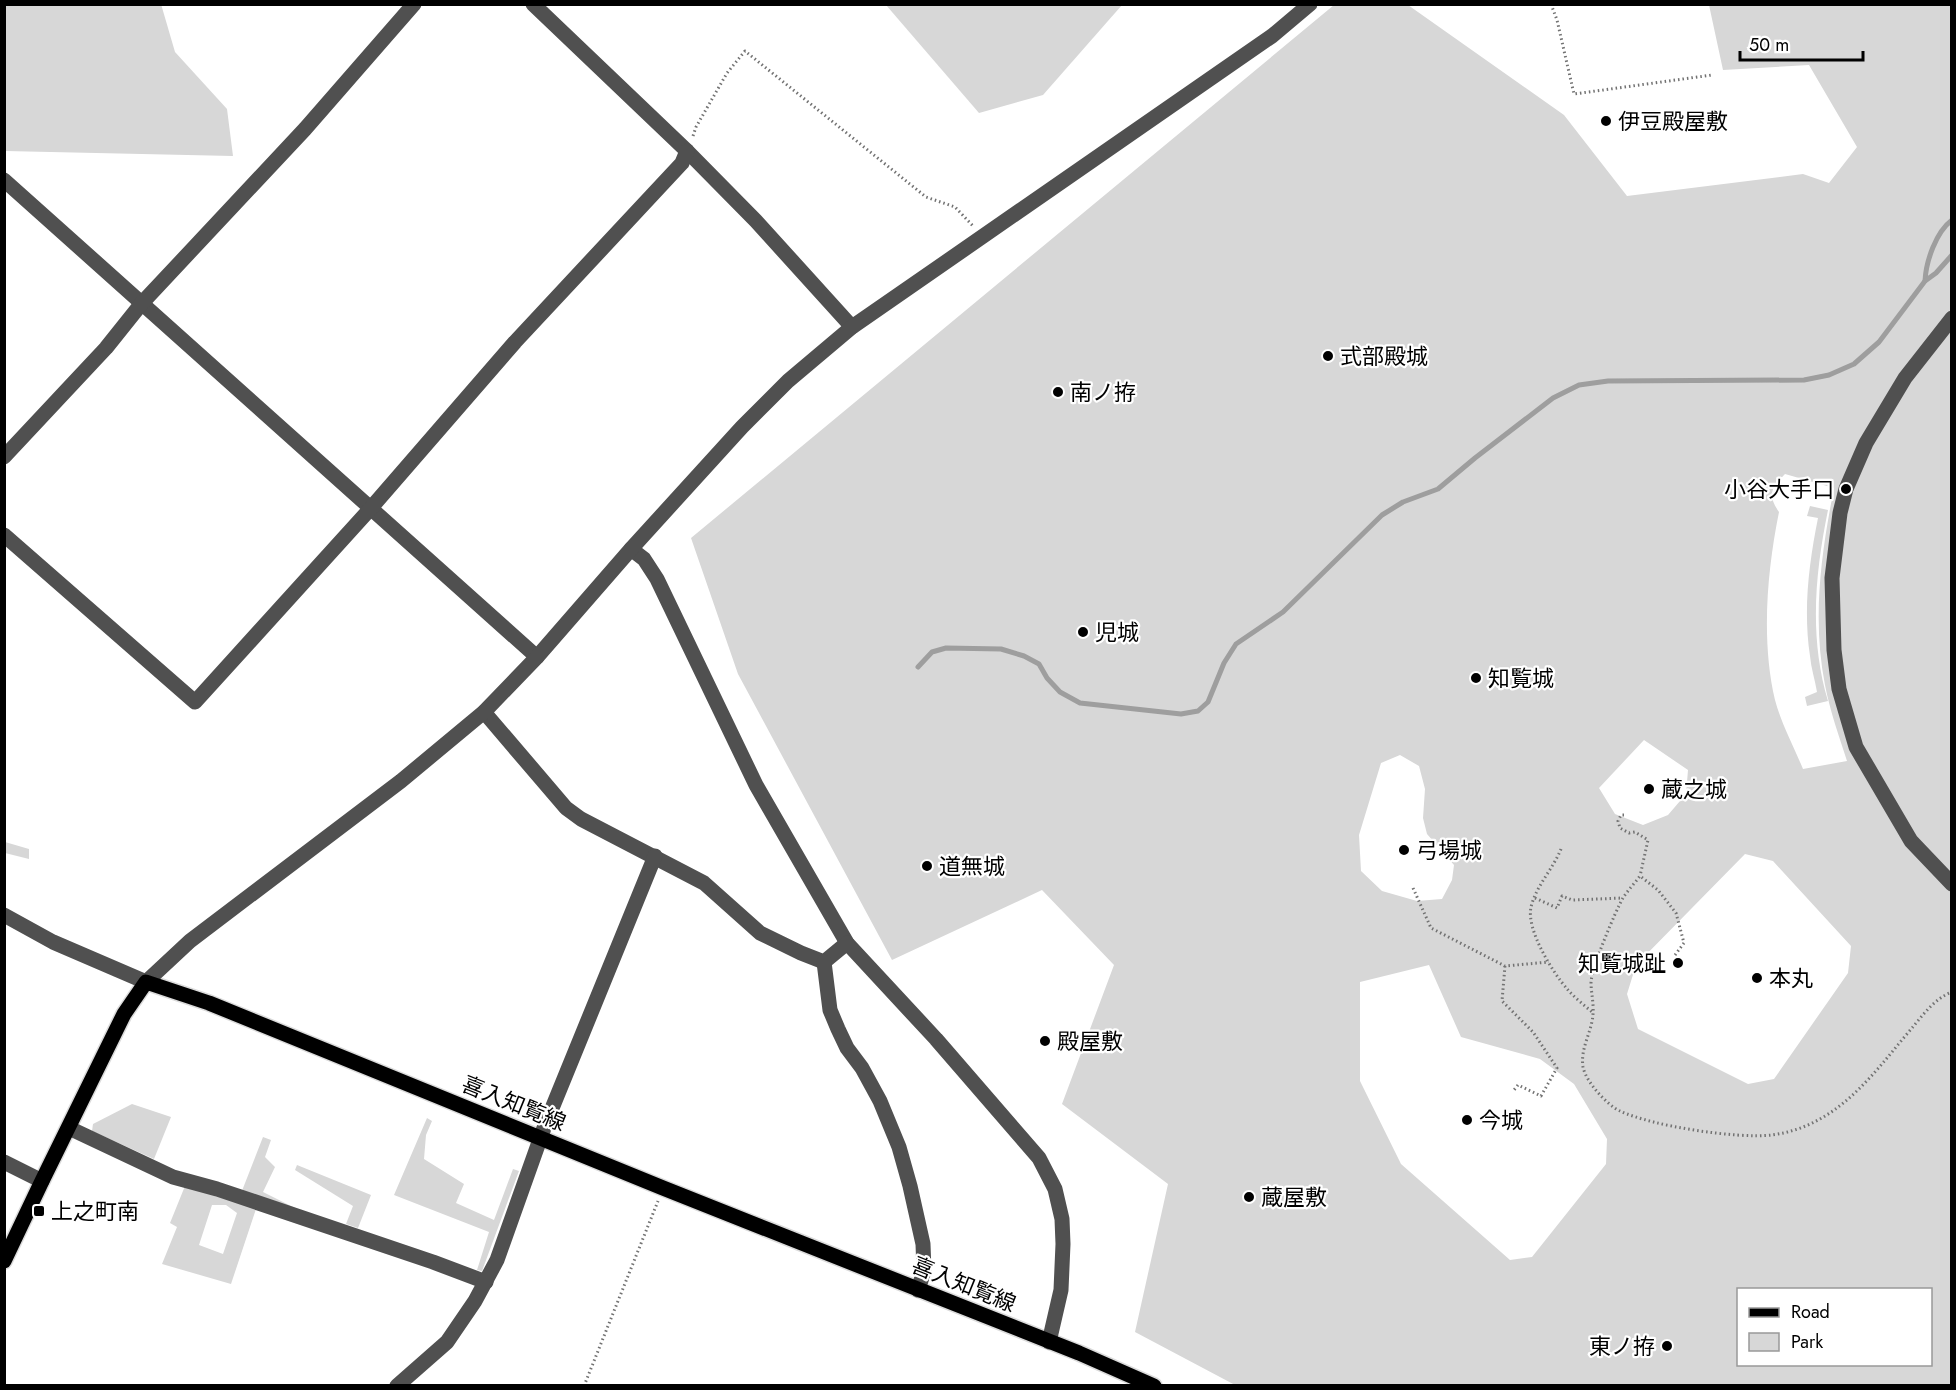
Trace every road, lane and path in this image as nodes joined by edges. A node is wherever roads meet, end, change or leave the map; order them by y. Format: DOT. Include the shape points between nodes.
graph roads {
  1 [pos="414,4"];
  2 [pos="533,4"];
  3 [pos="1310,4"];
  4 [pos="1551,4"];
  5 [pos="1712,75"];
  6 [pos="687,151"];
  7 [pos="4,180"];
  8 [pos="982,236"];
  9 [pos="142,303"];
  10 [pos="1952,318"];
  11 [pos="852,327"];
  12 [pos="4,457"];
  13 [pos="371,508"];
  14 [pos="4,535"];
  15 [pos="631,549"];
  16 [pos="537,657"];
  17 [pos="484,712"];
  18 [pos="1624,815"];
  19 [pos="1561,849"];
  20 [pos="655,856"];
  21 [pos="1640,876"];
  22 [pos="1952,884"];
  23 [pos="1413,888"];
  24 [pos="1535,898"];
  25 [pos="1623,898"];
  26 [pos="4,915"];
  27 [pos="847,943"];
  28 [pos="1675,955"];
  29 [pos="824,962"];
  30 [pos="1549,962"];
  31 [pos="1505,966"];
  32 [pos="146,982"];
  33 [pos="1952,992"];
  34 [pos="1593,1014"];
  35 [pos="1514,1090"];
  36 [pos="69,1128"];
  37 [pos="540,1138"];
  38 [pos="4,1162"];
  39 [pos="42,1181"];
  40 [pos="663,1188"];
  41 [pos="4,1261"];
  42 [pos="486,1282"];
  43 [pos="918,1290"];
  44 [pos="1049,1342"];
  45 [pos="1148,1384"];
  46 [pos="397,1386"];
  47 [pos="584,1386"];
  1 -- 9 [label="street" via="305,129"];
  2 -- 6 [label="street"];
  3 -- 8 [label="street" via="1272,36 1131,136"];
  4 -- 5 [label="path" via="1574,94"];
  6 -- 8 [label="path" via="727,73 745,51 926,197 955,207"];
  6 -- 11 [label="street"];
  6 -- 13 [label="street" via="682,163 515,342"];
  7 -- 9 [label="street"];
  8 -- 11 [label="street"];
  9 -- 12 [label="street" via="106,348"];
  9 -- 13 [label="street"];
  10 -- 22 [label="street" via="1905,378 1866,443 1839,513 1832,578 1839,689 1856,747 1911,841"];
  11 -- 15 [label="street" via="750,419"];
  13 -- 14 [label="street" via="195,702"];
  13 -- 16 [label="street"];
  15 -- 16 [label="street"];
  15 -- 27 [label="street" via="644,559 657,579 756,784"];
  16 -- 17 [label="street"];
  17 -- 20 [label="street" via="566,808"];
  17 -- 32 [label="street" via="401,781 190,942"];
  18 -- 21 [label="path" via="1618,821 1620,828 1648,840"];
  19 -- 24 [label="path"];
  20 -- 29 [label="street" via="704,883 760,933"];
  20 -- 37 [label="street"];
  21 -- 25 [label="path"];
  21 -- 28 [label="path" via="1658,890 1676,913 1684,943"];
  23 -- 31 [label="path" via="1431,928"];
  24 -- 25 [label="path" via="1557,908 1562,896 1572,900"];
  24 -- 30 [label="path" via="1530,913"];
  25 -- 34 [label="path" via="1591,980"];
  26 -- 32 [label="street" via="53,942"];
  27 -- 29 [label="street"];
  27 -- 44 [label="street" via="1039,1158 1054,1189 1062,1219 1061,1290"];
  29 -- 43 [label="street" via="838,1029 880,1101 899,1147 923,1244 924,1271"];
  30 -- 31 [label="path"];
  30 -- 34 [label="path" via="1570,992"];
  31 -- 35 [label="path" via="1502,1001 1533,1032 1557,1068 1541,1096 1518,1085"];
  32 -- 36 [label="main road" via="124,1014"];
  32 -- 37 [label="main road, 喜入知覧線" via="209,1003"];
  33 -- 34 [label="path" via="1932,1005 1846,1102 1799,1128 1772,1135 1657,1123 1607,1103 1583,1069 1583,1051"];
  36 -- 39 [label="main road"];
  36 -- 42 [label="street" via="173,1177"];
  37 -- 40 [label="main road, 喜入知覧線"];
  37 -- 42 [label="street" via="498,1260"];
  38 -- 39 [label="street"];
  39 -- 41 [label="main road"];
  40 -- 43 [label="main road, 喜入知覧線"];
  40 -- 47 [label="path"];
  42 -- 46 [label="street" via="447,1342"];
  43 -- 44 [label="main road, 喜入知覧線"];
  44 -- 45 [label="main road, 喜入知覧線"];
}
